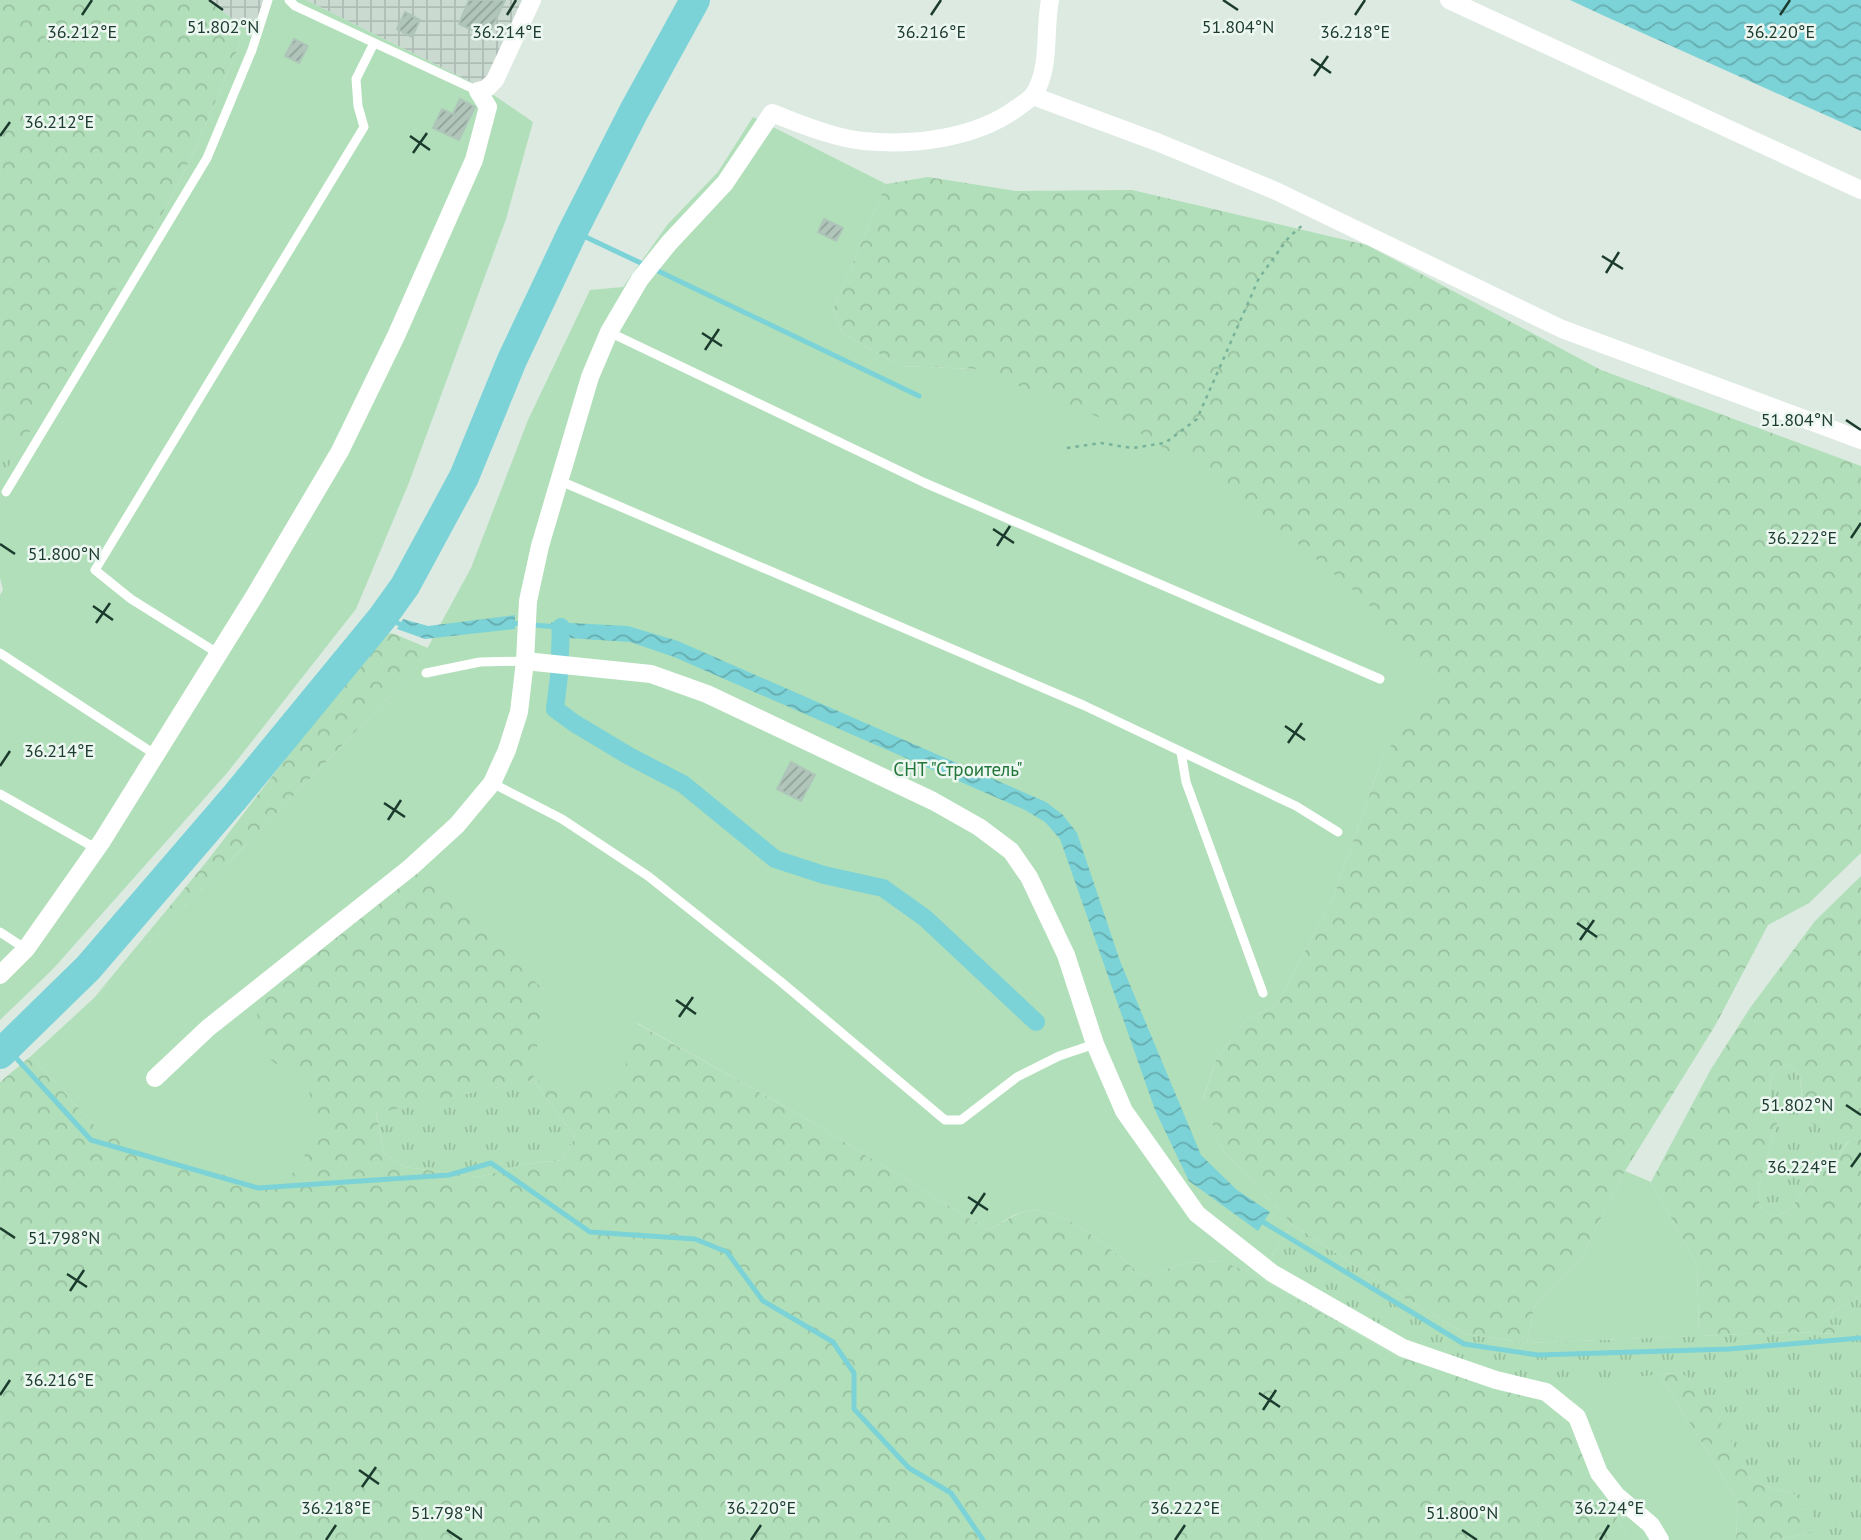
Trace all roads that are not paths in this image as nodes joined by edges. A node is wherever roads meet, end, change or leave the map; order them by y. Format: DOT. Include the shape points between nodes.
graph roads {
  1 [pos="268,0"];
  2 [pos="289,0"];
  3 [pos="532,0"];
  4 [pos="1050,0"];
  5 [pos="1449,0"];
  6 [pos="374,43"];
  7 [pos="478,90"];
  8 [pos="1033,96"];
  9 [pos="1861,190"];
  10 [pos="608,332"];
  11 [pos="1861,440"];
  12 [pos="558,480"];
  13 [pos="6,492"];
  14 [pos="0,653"];
  15 [pos="219,653"];
  16 [pos="525,662"];
  17 [pos="426,673"];
  18 [pos="1380,679"];
  19 [pos="1181,752"];
  20 [pos="156,755"];
  21 [pos="492,783"];
  22 [pos="0,794"];
  23 [pos="1338,832"];
  24 [pos="97,849"];
  25 [pos="0,932"];
  26 [pos="26,949"];
  27 [pos="0,975"];
  28 [pos="1263,993"];
  29 [pos="1095,1044"];
  30 [pos="155,1078"];
  31 [pos="1660,1540"];
  1 -- 13 [label="lane" via="207,158"];
  2 -- 6 [label="lane"];
  3 -- 7 [label="street" via="495,80"];
  4 -- 8 [label="street" via="1042,78"];
  5 -- 9 [label="street"];
  6 -- 7 [label="lane"];
  6 -- 15 [label="lane" via="356,79 364,127 95,570"];
  7 -- 15 [label="street" via="488,107 474,160 396,336 340,451"];
  8 -- 10 [label="street" via="1003,118 974,131 923,141 863,141 772,113 725,183 640,279"];
  8 -- 11 [label="street" via="1276,191 1562,329"];
  10 -- 12 [label="street"];
  10 -- 18 [label="lane" via="926,483"];
  12 -- 16 [label="street" via="528,601"];
  12 -- 19 [label="lane" via="1083,705"];
  14 -- 20 [label="lane"];
  15 -- 20 [label="street"];
  16 -- 17 [label="lane" via="480,663"];
  16 -- 21 [label="street" via="519,712"];
  16 -- 29 [label="street" via="651,674 707,694 979,827 1011,851 1029,877 1066,955"];
  19 -- 23 [label="lane" via="1296,806"];
  19 -- 28 [label="lane" via="1186,782"];
  20 -- 24 [label="street"];
  21 -- 29 [label="lane" via="562,819 648,876 945,1120 961,1120 1017,1077"];
  21 -- 30 [label="street" via="457,825 411,867 208,1028"];
  22 -- 24 [label="lane"];
  24 -- 26 [label="street"];
  25 -- 26 [label="lane"];
  26 -- 27 [label="street"];
  29 -- 31 [label="street" via="1124,1111 1197,1214 1272,1273 1403,1348 1546,1392 1577,1417 1599,1473"];
}
